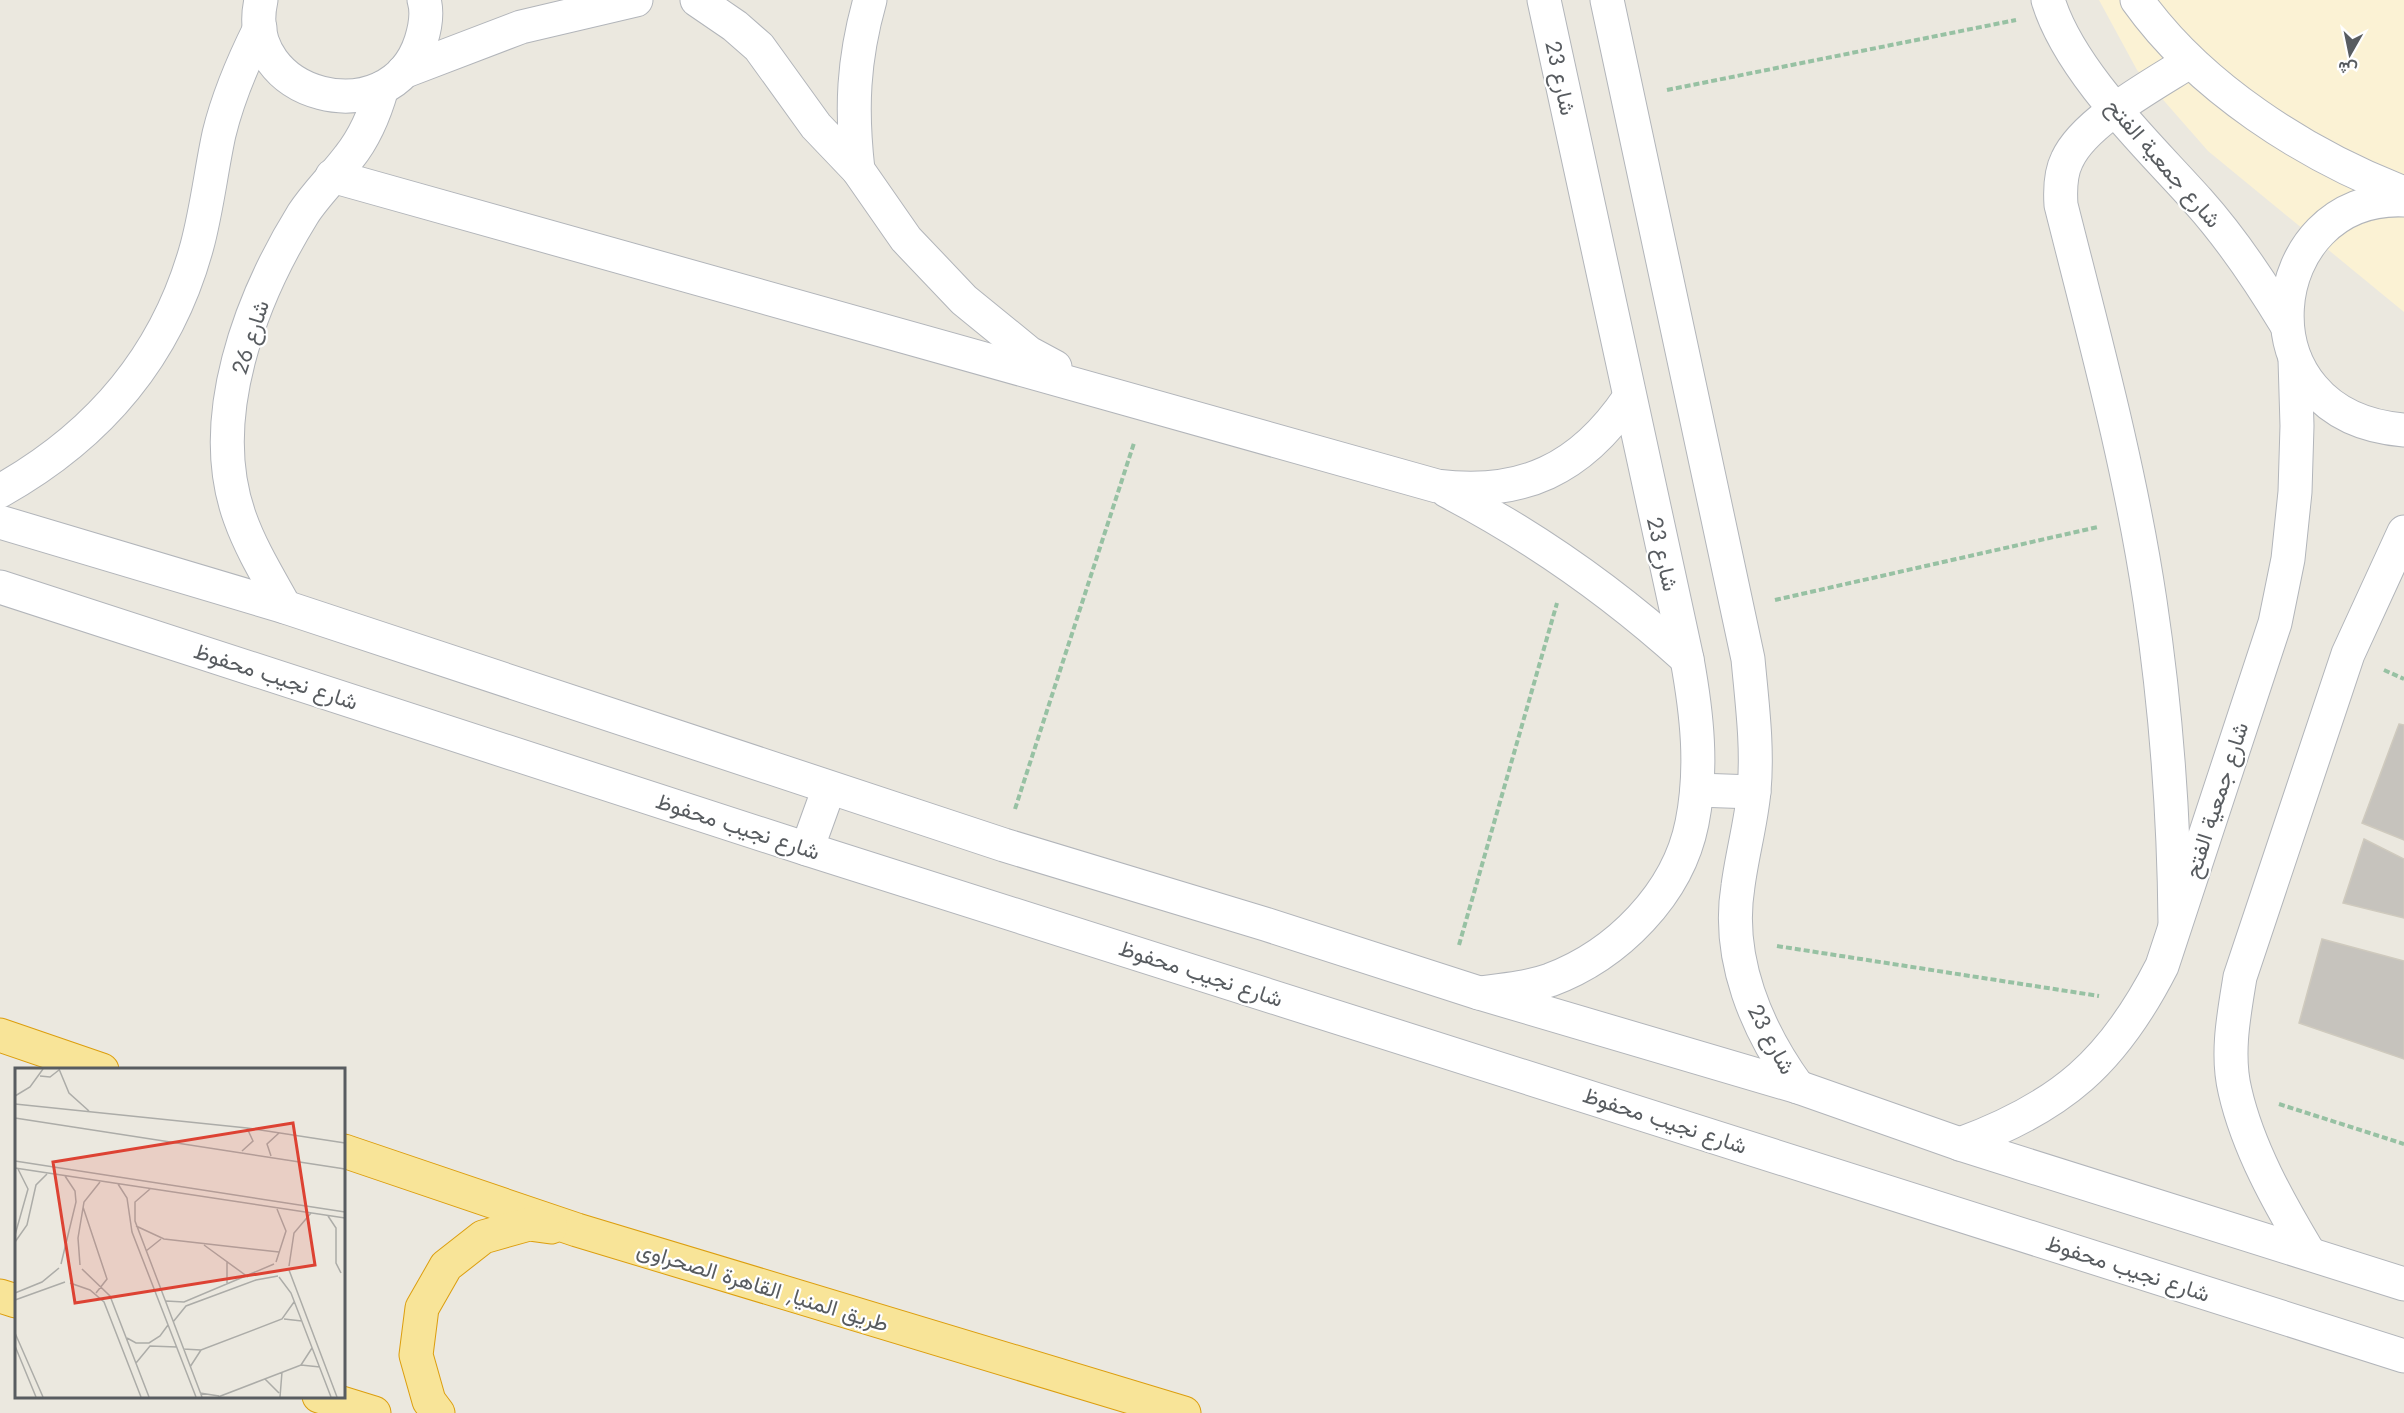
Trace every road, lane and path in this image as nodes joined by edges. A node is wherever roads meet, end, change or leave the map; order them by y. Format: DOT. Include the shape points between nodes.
graph roads {
  1 [pos="424,0"];
  2 [pos="636,0"];
  3 [pos="697,0"];
  4 [pos="870,0"];
  5 [pos="1544,0"];
  6 [pos="1607,0"];
  7 [pos="2137,0"];
  8 [pos="2050,6"];
  9 [pos="260,14"];
  10 [pos="2188,62"];
  11 [pos="392,80"];
  12 [pos="1629,98"];
  13 [pos="2117,110"];
  14 [pos="858,170"];
  15 [pos="332,176"];
  16 [pos="2404,193"];
  17 [pos="2404,200"];
  18 [pos="2286,324"];
  19 [pos="2295,359"];
  20 [pos="1102,392"];
  21 [pos="1629,398"];
  22 [pos="1146,405"];
  23 [pos="2404,430"];
  24 [pos="1437,486"];
  25 [pos="0,491"];
  26 [pos="2135,518"];
  27 [pos="0,522"];
  28 [pos="2404,532"];
  29 [pos="1568,562"];
  30 [pos="0,587"];
  31 [pos="285,607"];
  32 [pos="1739,608"];
  33 [pos="1687,659"];
  34 [pos="829,788"];
  35 [pos="1697,790"];
  36 [pos="1754,792"];
  37 [pos="1004,845"];
  38 [pos="807,849"];
  39 [pos="2175,922"];
  40 [pos="1738,940"];
  41 [pos="1464,988"];
  42 [pos="2143,1003"];
  43 [pos="0,1035"];
  44 [pos="96,1068"];
  45 [pos="1798,1087"];
  46 [pos="2235,1090"];
  47 [pos="1960,1144"];
  48 [pos="2404,1144"];
  49 [pos="345,1151"];
  50 [pos="577,1230"];
  51 [pos="2308,1253"];
  52 [pos="2404,1284"];
  53 [pos="0,1296"];
  54 [pos="15,1301"];
  55 [pos="2404,1356"];
  56 [pos="325,1398"];
  57 [pos="374,1413"];
  58 [pos="438,1413"];
  59 [pos="1184,1413"];
  1 -- 11 [label="street, شارع 26" via="425,29 417,52"];
  2 -- 11 [label="street" via="521,27"];
  3 -- 14 [label="street" via="759,47 816,126"];
  4 -- 14 [label="street" via="854,78"];
  5 -- 21 [label="street, شارع 23"];
  6 -- 12 [label="street, شارع 23"];
  7 -- 10 [label="street"];
  8 -- 12 [label="path"];
  8 -- 13 [label="street, شارع جمعية الفتح" via="2080,63"];
  9 -- 11 [label="street" via="268,53 278,67 305,89 330,96 357,96"];
  9 -- 25 [label="street" via="230,98 196,246 180,295 158,341 130,384 96,422 57,455"];
  10 -- 13 [label="street"];
  10 -- 16 [label="street" via="2283,131 2334,161"];
  11 -- 15 [label="street, شارع 26" via="363,136"];
  12 -- 32 [label="street, شارع 23"];
  13 -- 18 [label="street, شارع جمعية الفتح" via="2232,243"];
  13 -- 26 [label="street" via="2079,140 2067,160 2060,182 2061,205"];
  14 -- 20 [label="street" via="906,239 964,300 1029,353"];
  15 -- 20 [label="street"];
  15 -- 31 [label="street, شارع 26" via="304,213 264,291 239,365 228,423 229,470 239,516"];
  17 -- 18 [label="street" via="2362,205 2335,219 2313,240 2297,265 2288,294"];
  18 -- 19 [label="street"];
  19 -- 23 [label="street" via="2328,404 2352,419 2378,428"];
  19 -- 39 [label="street, شارع جمعية الفتح" via="2295,492 2288,558 2275,623"];
  20 -- 22 [label="street"];
  21 -- 24 [label="street" via="1597,440 1555,470 1527,482 1497,488"];
  21 -- 33 [label="street, شارع 23"];
  22 -- 24 [label="street"];
  22 -- 37 [label="path"];
  24 -- 29 [label="street" via="1526,534"];
  26 -- 32 [label="path"];
  26 -- 39 [label="street" via="2150,599 2169,762"];
  27 -- 31 [label="street"];
  28 -- 46 [label="street" via="2348,654 2240,977 2232,1043"];
  29 -- 33 [label="street"];
  29 -- 41 [label="path"];
  30 -- 38 [label="street, شارع نجيب محفوظ"];
  31 -- 34 [label="street"];
  32 -- 36 [label="street, شارع 23" via="1754,726"];
  33 -- 35 [label="street, شارع 23" via="1699,746"];
  34 -- 37 [label="street"];
  34 -- 38 [label="street"];
  35 -- 36 [label="street"];
  35 -- 41 [label="street, شارع 23" via="1691,825 1671,875 1640,920 1613,945 1550,980 1515,989"];
  36 -- 40 [label="street, شارع 23" via="1737,888"];
  37 -- 41 [label="street"];
  38 -- 55 [label="street, شارع نجيب محفوظ"];
  39 -- 42 [label="street, شارع جمعية الفتح" via="2162,966"];
  40 -- 42 [label="path"];
  40 -- 45 [label="street, شارع 23" via="1744,980 1756,1018 1774,1054"];
  41 -- 45 [label="street"];
  42 -- 47 [label="street, شارع جمعية الفتح" via="2116,1042 2084,1076 2056,1098 2005,1127"];
  43 -- 44 [label="highway"];
  45 -- 47 [label="street"];
  46 -- 48 [label="path"];
  46 -- 51 [label="street" via="2266,1174"];
  47 -- 51 [label="street"];
  49 -- 50 [label="highway, طريق المنيا, القاهرة الصحراوى"];
  50 -- 58 [label="highway" via="529,1224 483,1237 446,1266 422,1308 416,1355 429,1401"];
  50 -- 59 [label="highway, طريق المنيا, القاهرة الصحراوى"];
  51 -- 52 [label="street"];
  53 -- 54 [label="highway"];
  56 -- 57 [label="highway"];
}
